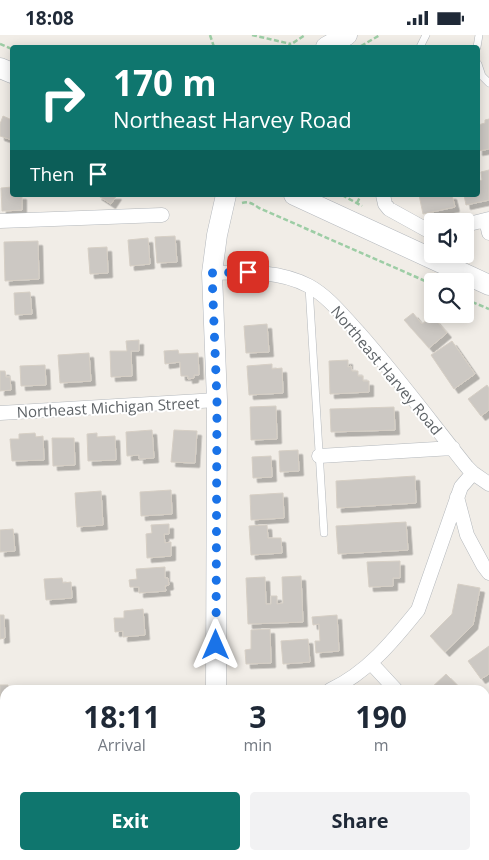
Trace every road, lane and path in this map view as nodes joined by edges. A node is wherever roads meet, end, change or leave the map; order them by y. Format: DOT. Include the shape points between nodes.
graph roads {
  1 [pos="252,35"];
  2 [pos="305,35"];
  3 [pos="347,35"];
  4 [pos="380,35"];
  5 [pos="291,44"];
  6 [pos="330,45"];
  7 [pos="362,45"];
  8 [pos="480,70"];
  9 [pos="489,83"];
  10 [pos="299,197"];
  11 [pos="360,197"];
  12 [pos="384,197"];
  13 [pos="233,199"];
  14 [pos="357,203"];
  15 [pos="162,215"];
  16 [pos="0,221"];
  17 [pos="488,224"];
  18 [pos="474,225"];
  19 [pos="424,229"];
  20 [pos="212,273"];
  21 [pos="424,281"];
  22 [pos="488,281"];
  23 [pos="309,286"];
  24 [pos="474,303"];
  25 [pos="489,309"];
  26 [pos="217,401"];
  27 [pos="0,413"];
  28 [pos="452,448"];
  29 [pos="319,456"];
  30 [pos="473,473"];
  31 [pos="489,484"];
  32 [pos="457,497"];
  33 [pos="324,533"];
  34 [pos="489,573"];
  35 [pos="371,663"];
  36 [pos="216,685"];
  37 [pos="341,685"];
  38 [pos="391,685"];
  1 -- 5 [label="path"];
  2 -- 5 [label="path"];
  3 -- 6 [label="street"];
  4 -- 7 [label="path"];
  8 -- 9 [label="lane"];
  10 -- 22 [label="street"];
  11 -- 14 [label="path"];
  12 -- 19 [label="street" via="389,209"];
  13 -- 20 [label="street" via="217,235"];
  13 -- 21 [label="path" via="252,203"];
  15 -- 16 [label="street"];
  17 -- 18 [label="street"];
  20 -- 23 [label="street, Northeast Harvey Road" via="262,272"];
  20 -- 26 [label="street"];
  23 -- 28 [label="street, Northeast Harvey Road" via="335,306 373,349"];
  23 -- 29 [label="lane"];
  24 -- 25 [label="path"];
  26 -- 27 [label="street, Northeast Michigan Street"];
  26 -- 36 [label="street"];
  28 -- 29 [label="street"];
  28 -- 30 [label="street, Northeast Harvey Road"];
  29 -- 33 [label="lane"];
  30 -- 31 [label="street, Northeast Harvey Road"];
  30 -- 32 [label="street"];
  32 -- 34 [label="street" via="467,535"];
  32 -- 35 [label="street" via="418,610"];
  35 -- 37 [label="street"];
  35 -- 38 [label="street"];
}
